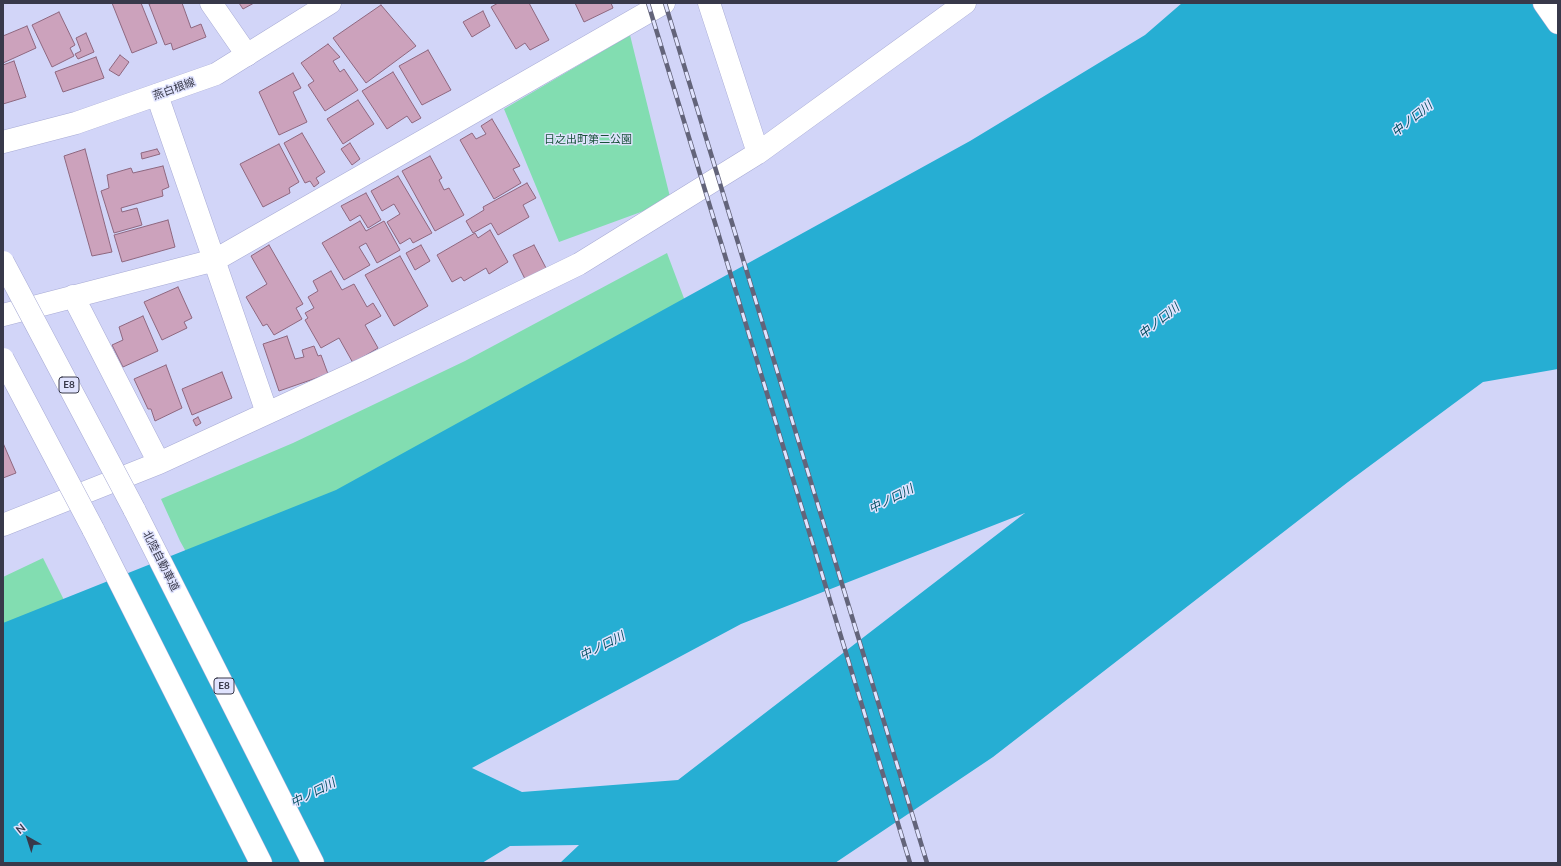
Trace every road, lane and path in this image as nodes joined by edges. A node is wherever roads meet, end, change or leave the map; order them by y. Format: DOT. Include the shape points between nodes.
graph roads {
  1 [pos="211,3"];
  2 [pos="330,3"];
  3 [pos="664,3"];
  4 [pos="709,3"];
  5 [pos="965,3"];
  6 [pos="1544,3"];
  7 [pos="1558,23"];
  8 [pos="247,55"];
  9 [pos="157,95"];
  10 [pos="3,142"];
  11 [pos="758,153"];
  12 [pos="215,260"];
  13 [pos="3,262"];
  14 [pos="73,296"];
  15 [pos="3,315"];
  16 [pos="3,359"];
  17 [pos="267,413"];
  18 [pos="159,463"];
  19 [pos="3,525"];
  20 [pos="261,863"];
  21 [pos="313,863"];
  1 -- 8 [label="main road"];
  2 -- 8 [label="main road, 燕白根線"];
  3 -- 12 [label="main road"];
  4 -- 11 [label="main road"];
  5 -- 11 [label="main road"];
  6 -- 7 [label="main road"];
  8 -- 9 [label="main road, 燕白根線" via="216,74"];
  9 -- 10 [label="main road, 燕白根線" via="76,123"];
  9 -- 12 [label="main road"];
  11 -- 17 [label="main road" via="579,264"];
  12 -- 14 [label="main road"];
  12 -- 17 [label="main road"];
  13 -- 21 [label="main road, 北陸自動車道 / E8, bridge" via="134,509"];
  14 -- 15 [label="main road"];
  14 -- 18 [label="main road"];
  16 -- 20 [label="main road, bridge" via="93,529"];
  17 -- 18 [label="main road"];
  18 -- 19 [label="main road"];
}
